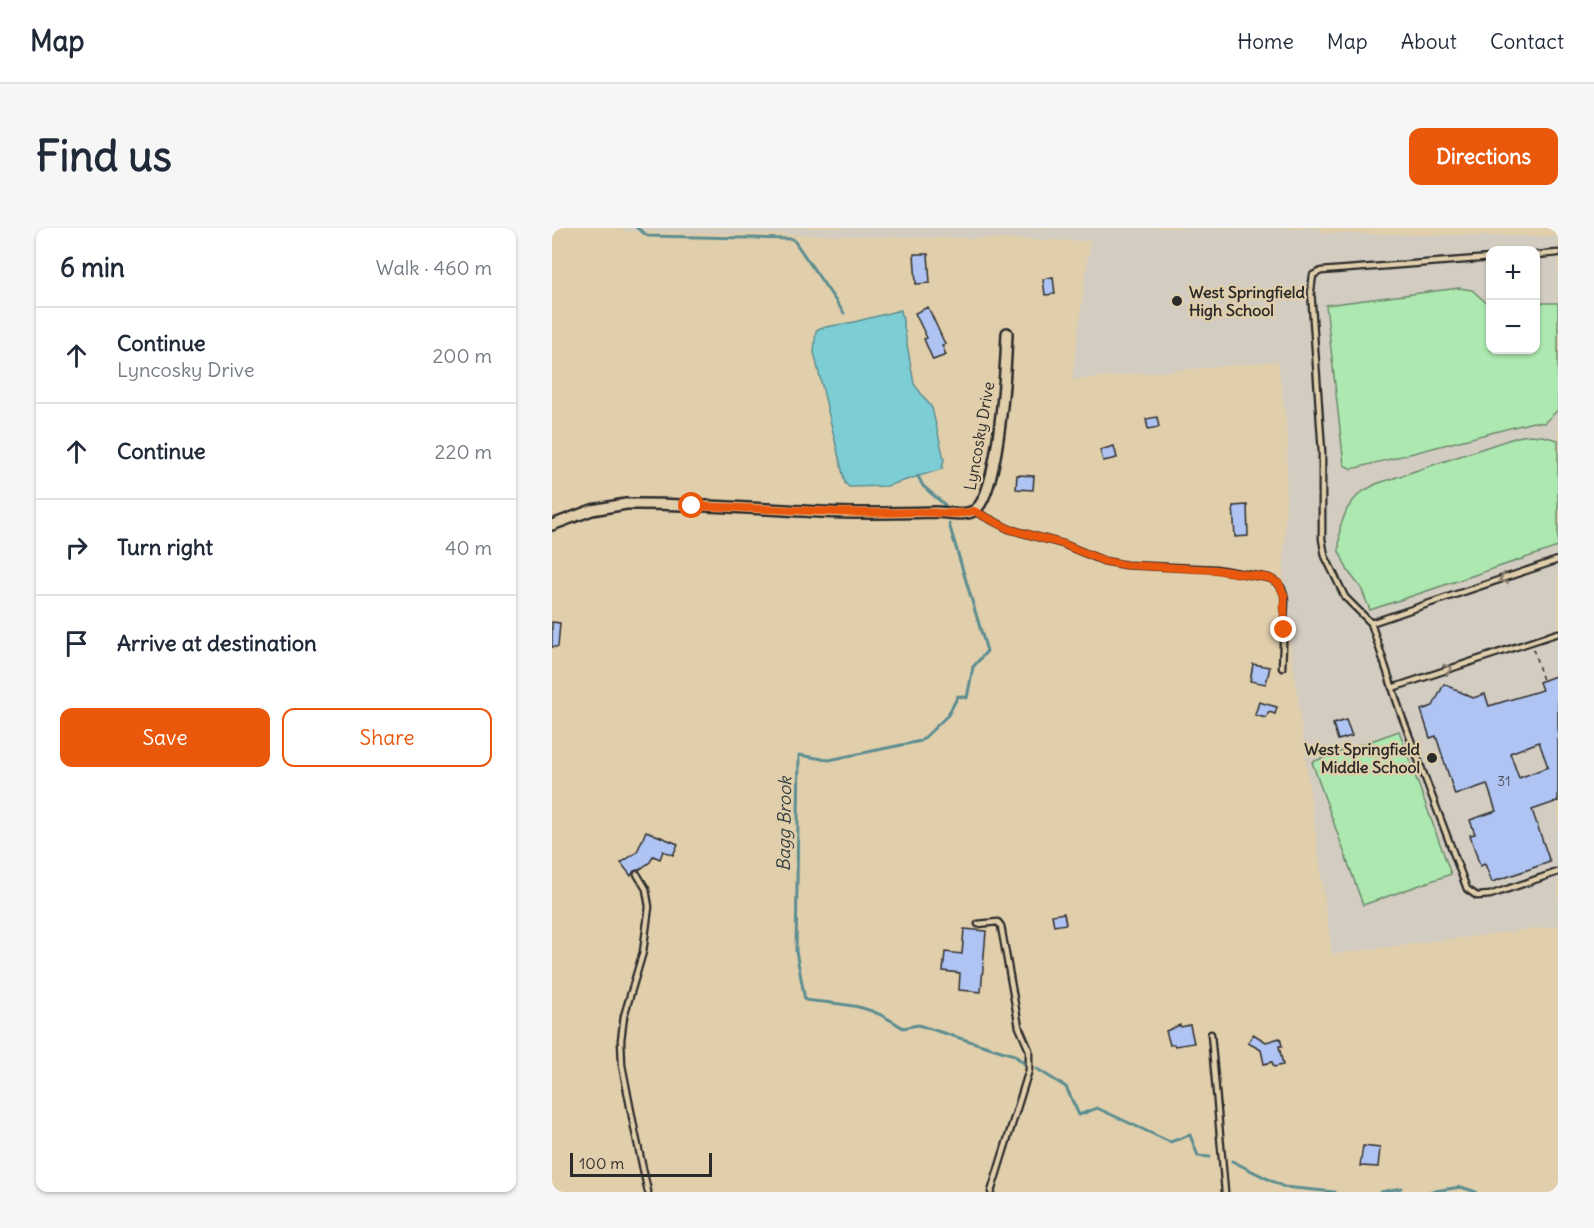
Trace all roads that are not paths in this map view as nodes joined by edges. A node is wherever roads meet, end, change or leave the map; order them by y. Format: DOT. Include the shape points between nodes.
graph roads {
  1 [pos="1558,253"];
  2 [pos="1540,255"];
  3 [pos="1486,258"];
  4 [pos="1006,333"];
  5 [pos="974,511"];
  6 [pos="552,525"];
  7 [pos="1558,560"];
  8 [pos="1371,623"];
  9 [pos="1558,633"];
  10 [pos="1282,668"];
  11 [pos="1392,688"];
  12 [pos="1558,872"];
  13 [pos="637,874"];
  14 [pos="978,924"];
  15 [pos="1210,1034"];
  16 [pos="648,1192"];
  17 [pos="991,1192"];
  18 [pos="1225,1192"];
  1 -- 2 [label="lane"];
  3 -- 8 [label="lane" via="1321,271 1311,280 1322,452 1322,539 1332,573 1345,597"];
  4 -- 5 [label="street, Lyncosky Drive" via="1005,383 996,451 988,490"];
  5 -- 6 [label="street, Lyncosky Drive" via="844,513 626,504 592,510"];
  5 -- 10 [label="lane" via="1009,529 1063,544 1104,561 1216,570 1276,581 1285,601"];
  7 -- 8 [label="lane, one-way"];
  8 -- 11 [label="lane"];
  11 -- 9 [label="lane, one-way"];
  11 -- 12 [label="lane" via="1467,889 1485,896"];
  13 -- 16 [label="lane" via="646,888 649,907 643,952 621,1040 622,1065"];
  14 -- 17 [label="lane" via="998,922 1002,926 1018,1027 1029,1050 1029,1070"];
  15 -- 18 [label="lane"];
}
